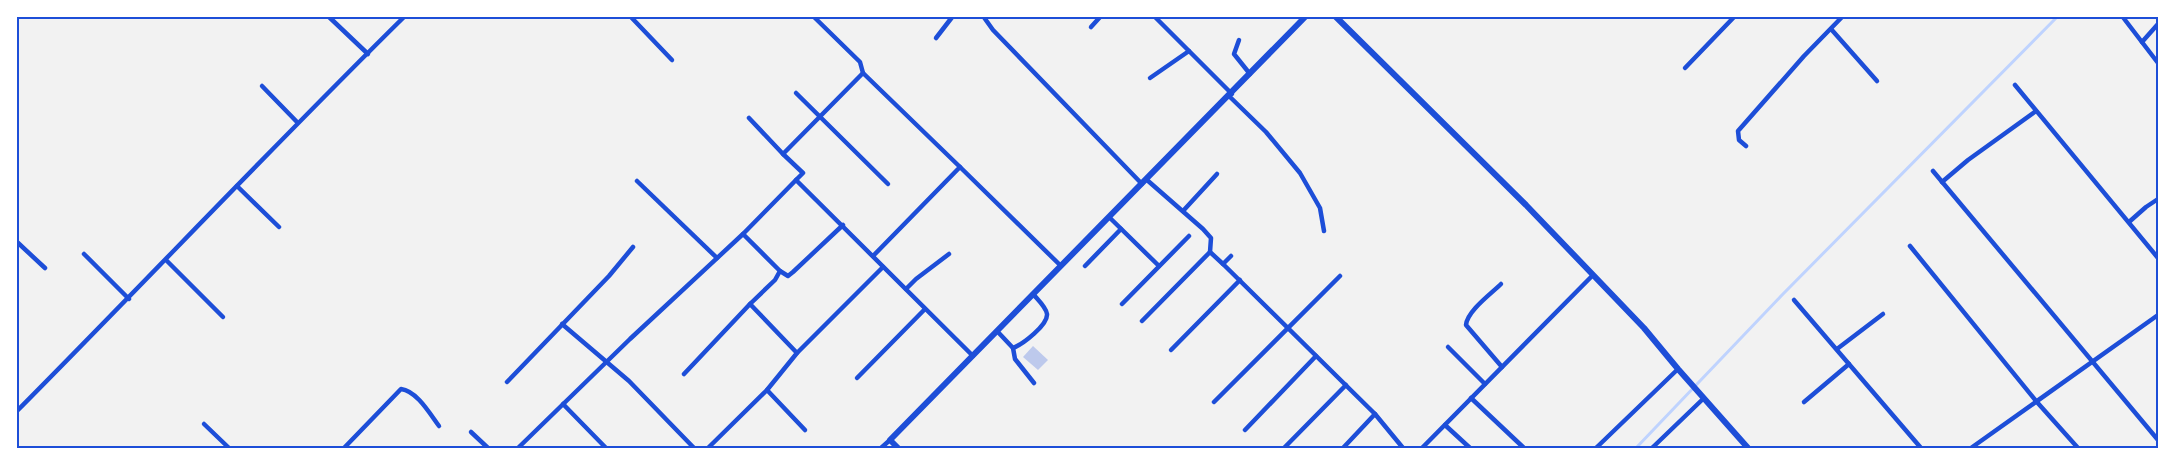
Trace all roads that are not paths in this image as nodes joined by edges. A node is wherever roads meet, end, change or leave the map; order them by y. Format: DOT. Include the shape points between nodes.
graph roads {
  1 [pos="328,16"];
  2 [pos="630,16"];
  3 [pos="813,16"];
  4 [pos="953,16"];
  5 [pos="983,16"];
  6 [pos="1101,16"];
  7 [pos="1154,16"];
  8 [pos="1306,16"];
  9 [pos="1335,16"];
  10 [pos="1735,16"];
  11 [pos="1843,16"];
  12 [pos="2122,16"];
  13 [pos="401,18"];
  14 [pos="2158,24"];
  15 [pos="1091,27"];
  16 [pos="1831,29"];
  17 [pos="936,38"];
  18 [pos="1239,40"];
  19 [pos="2142,42"];
  20 [pos="1189,51"];
  21 [pos="368,54"];
  22 [pos="672,60"];
  23 [pos="2158,63"];
  24 [pos="1685,68"];
  25 [pos="863,73"];
  26 [pos="1250,74"];
  27 [pos="1150,78"];
  28 [pos="1877,81"];
  29 [pos="2015,85"];
  30 [pos="262,86"];
  31 [pos="796,93"];
  32 [pos="1230,95"];
  33 [pos="2036,111"];
  34 [pos="820,116"];
  35 [pos="749,118"];
  36 [pos="297,122"];
  37 [pos="1746,146"];
  38 [pos="783,154"];
  39 [pos="960,168"];
  40 [pos="1933,171"];
  41 [pos="1217,174"];
  42 [pos="796,180"];
  43 [pos="637,181"];
  44 [pos="1144,182"];
  45 [pos="1942,182"];
  46 [pos="888,184"];
  47 [pos="237,186"];
  48 [pos="2158,199"];
  49 [pos="1183,211"];
  50 [pos="1109,218"];
  51 [pos="2129,222"];
  52 [pos="843,225"];
  53 [pos="279,227"];
  54 [pos="1121,229"];
  55 [pos="1324,231"];
  56 [pos="743,234"];
  57 [pos="1188,236"];
  58 [pos="16,241"];
  59 [pos="1910,246"];
  60 [pos="633,247"];
  61 [pos="1210,252"];
  62 [pos="84,254"];
  63 [pos="949,254"];
  64 [pos="873,256"];
  65 [pos="1231,256"];
  66 [pos="717,258"];
  67 [pos="2158,258"];
  68 [pos="166,260"];
  69 [pos="1223,264"];
  70 [pos="1061,266"];
  71 [pos="1085,266"];
  72 [pos="1159,266"];
  73 [pos="883,267"];
  74 [pos="45,268"];
  75 [pos="780,271"];
  76 [pos="1340,276"];
  77 [pos="1592,276"];
  78 [pos="1240,280"];
  79 [pos="1502,284"];
  80 [pos="906,289"];
  81 [pos="1033,294"];
  82 [pos="129,299"];
  83 [pos="1794,300"];
  84 [pos="750,304"];
  85 [pos="1122,304"];
  86 [pos="925,309"];
  87 [pos="1882,314"];
  88 [pos="2158,315"];
  89 [pos="223,317"];
  90 [pos="1142,321"];
  91 [pos="562,324"];
  92 [pos="1287,328"];
  93 [pos="997,331"];
  94 [pos="1448,347"];
  95 [pos="1013,348"];
  96 [pos="1836,349"];
  97 [pos="1171,350"];
  98 [pos="797,353"];
  99 [pos="973,356"];
  100 [pos="1316,356"];
  101 [pos="606,362"];
  102 [pos="2093,363"];
  103 [pos="1849,364"];
  104 [pos="1502,367"];
  105 [pos="1678,369"];
  106 [pos="684,374"];
  107 [pos="857,378"];
  108 [pos="507,381"];
  109 [pos="1034,383"];
  110 [pos="1485,384"];
  111 [pos="1346,386"];
  112 [pos="767,390"];
  113 [pos="1703,397"];
  114 [pos="1471,398"];
  115 [pos="2036,401"];
  116 [pos="1214,402"];
  117 [pos="1804,402"];
  118 [pos="563,404"];
  119 [pos="16,412"];
  120 [pos="1375,414"];
  121 [pos="204,424"];
  122 [pos="1445,425"];
  123 [pos="439,426"];
  124 [pos="805,429"];
  125 [pos="1245,430"];
  126 [pos="471,432"];
  127 [pos="890,440"];
  128 [pos="2158,440"];
  129 [pos="229,448"];
  130 [pos="344,448"];
  131 [pos="488,448"];
  132 [pos="518,448"];
  133 [pos="606,448"];
  134 [pos="694,448"];
  135 [pos="708,448"];
  136 [pos="881,448"];
  137 [pos="898,448"];
  138 [pos="1284,448"];
  139 [pos="1343,448"];
  140 [pos="1403,448"];
  141 [pos="1422,448"];
  142 [pos="1470,448"];
  143 [pos="1524,448"];
  144 [pos="1596,448"];
  145 [pos="1652,448"];
  146 [pos="1748,448"];
  147 [pos="1921,448"];
  148 [pos="1971,448"];
  149 [pos="2078,448"];
  1 -- 21 [label="street"];
  2 -- 22 [label="street"];
  3 -- 25 [label="street" via="860,62"];
  4 -- 17 [label="street"];
  5 -- 44 [label="street"];
  6 -- 15 [label="street"];
  7 -- 20 [label="street"];
  8 -- 26 [label="street"];
  9 -- 77 [label="street"];
  10 -- 24 [label="street"];
  11 -- 16 [label="street"];
  12 -- 19 [label="street"];
  13 -- 21 [label="street"];
  14 -- 19 [label="street"];
  16 -- 28 [label="street"];
  16 -- 37 [label="street" via="1738,131 1738,140"];
  18 -- 26 [label="street" via="1234,54"];
  19 -- 23 [label="street"];
  20 -- 27 [label="street"];
  20 -- 32 [label="street"];
  21 -- 36 [label="street"];
  25 -- 34 [label="street"];
  25 -- 39 [label="street"];
  26 -- 32 [label="street"];
  29 -- 33 [label="street"];
  30 -- 36 [label="street"];
  31 -- 34 [label="street"];
  32 -- 44 [label="street"];
  32 -- 55 [label="street" via="1300,173 1320,208"];
  33 -- 45 [label="street"];
  33 -- 51 [label="street"];
  34 -- 38 [label="street"];
  34 -- 46 [label="street"];
  35 -- 38 [label="street"];
  36 -- 47 [label="street"];
  38 -- 42 [label="street" via="803,173"];
  39 -- 64 [label="street"];
  39 -- 70 [label="street"];
  40 -- 45 [label="street"];
  41 -- 49 [label="street"];
  42 -- 52 [label="street"];
  42 -- 56 [label="street"];
  43 -- 66 [label="street"];
  44 -- 49 [label="street"];
  44 -- 50 [label="street"];
  45 -- 102 [label="street"];
  47 -- 53 [label="street"];
  47 -- 68 [label="street"];
  48 -- 51 [label="street"];
  49 -- 61 [label="street" via="1211,238"];
  50 -- 54 [label="street"];
  50 -- 70 [label="street"];
  51 -- 67 [label="street"];
  52 -- 64 [label="street"];
  52 -- 75 [label="street" via="793,273 788,276"];
  54 -- 71 [label="street"];
  54 -- 72 [label="street"];
  56 -- 66 [label="street"];
  56 -- 75 [label="street"];
  57 -- 72 [label="street"];
  58 -- 74 [label="street"];
  59 -- 115 [label="street"];
  60 -- 91 [label="street"];
  61 -- 69 [label="street"];
  61 -- 90 [label="street"];
  62 -- 82 [label="street"];
  63 -- 80 [label="street"];
  64 -- 73 [label="street"];
  65 -- 69 [label="street"];
  66 -- 101 [label="street"];
  68 -- 82 [label="street"];
  68 -- 89 [label="street"];
  69 -- 78 [label="street"];
  70 -- 81 [label="street"];
  72 -- 85 [label="street"];
  73 -- 80 [label="street"];
  73 -- 98 [label="street"];
  75 -- 84 [label="street"];
  76 -- 92 [label="street"];
  77 -- 104 [label="street"];
  77 -- 105 [label="street"];
  78 -- 92 [label="street"];
  78 -- 97 [label="street"];
  79 -- 104 [label="street" via="1466,320"];
  80 -- 86 [label="street"];
  81 -- 93 [label="street"];
  81 -- 95 [label="street" via="1045,308 1046,321 1026,342"];
  82 -- 119 [label="street"];
  83 -- 96 [label="street"];
  84 -- 98 [label="street"];
  84 -- 106 [label="street"];
  86 -- 99 [label="street"];
  86 -- 107 [label="street"];
  87 -- 96 [label="street"];
  88 -- 102 [label="street"];
  91 -- 101 [label="street"];
  91 -- 108 [label="street"];
  92 -- 100 [label="street"];
  92 -- 116 [label="street"];
  93 -- 95 [label="street"];
  93 -- 99 [label="street"];
  94 -- 110 [label="street"];
  95 -- 109 [label="street" via="1014,359"];
  96 -- 103 [label="street"];
  98 -- 112 [label="street"];
  99 -- 127 [label="street"];
  100 -- 111 [label="street"];
  100 -- 125 [label="street"];
  101 -- 118 [label="street"];
  101 -- 134 [label="street"];
  102 -- 115 [label="street"];
  102 -- 128 [label="street"];
  103 -- 117 [label="street"];
  103 -- 147 [label="street"];
  104 -- 110 [label="street"];
  105 -- 113 [label="street"];
  105 -- 144 [label="street"];
  110 -- 114 [label="street"];
  111 -- 120 [label="street"];
  111 -- 138 [label="street"];
  112 -- 124 [label="street"];
  112 -- 135 [label="street"];
  113 -- 145 [label="street"];
  113 -- 146 [label="street"];
  114 -- 122 [label="street"];
  114 -- 143 [label="street"];
  115 -- 148 [label="street"];
  115 -- 149 [label="street"];
  118 -- 132 [label="street"];
  118 -- 133 [label="street"];
  120 -- 139 [label="street"];
  120 -- 140 [label="street"];
  121 -- 129 [label="street"];
  122 -- 141 [label="street"];
  122 -- 142 [label="street"];
  123 -- 130 [label="street" via="417,398 401,389"];
  126 -- 131 [label="street"];
  127 -- 136 [label="street"];
  127 -- 137 [label="street"];
}
